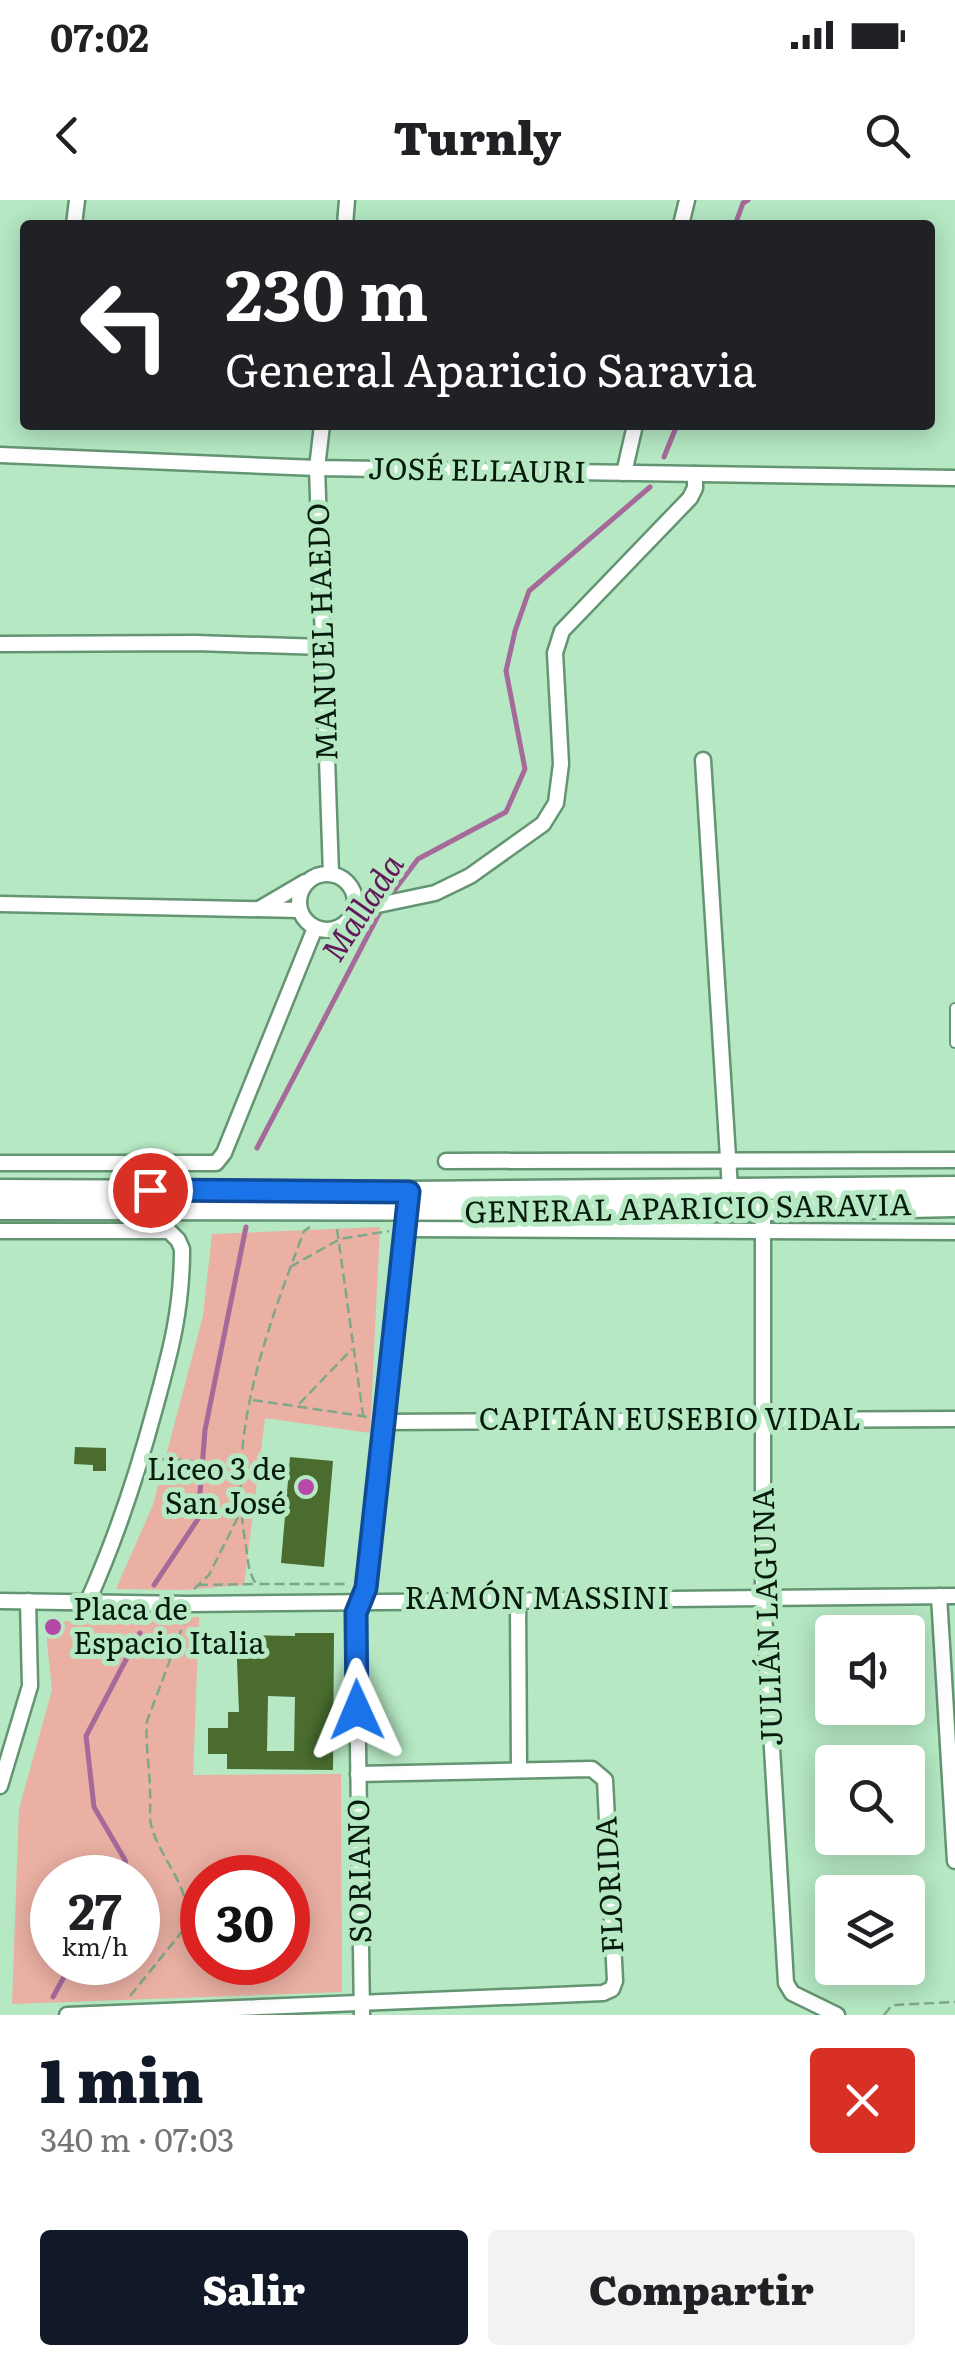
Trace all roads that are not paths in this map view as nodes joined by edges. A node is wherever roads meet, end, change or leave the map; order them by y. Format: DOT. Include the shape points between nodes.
graph roads {
  1 [pos="321,430"];
  2 [pos="634,430"];
  3 [pos="0,454"];
  4 [pos="317,468"];
  5 [pos="624,473"];
  6 [pos="696,474"];
  7 [pos="955,478"];
  8 [pos="0,644"];
  9 [pos="323,647"];
  10 [pos="703,760"];
  11 [pos="331,839"];
  12 [pos="330,874"];
  13 [pos="307,880"];
  14 [pos="0,904"];
  15 [pos="360,904"];
  16 [pos="299,910"];
  17 [pos="254,911"];
  18 [pos="315,928"];
  19 [pos="955,1008"];
  20 [pos="955,1043"];
  21 [pos="955,1160"];
  22 [pos="446,1161"];
  23 [pos="728,1162"];
  24 [pos="0,1163"];
  25 [pos="955,1187"];
  26 [pos="0,1190"];
  27 [pos="730,1190"];
  28 [pos="955,1206"];
  29 [pos="0,1209"];
  30 [pos="763,1210"];
  31 [pos="407,1211"];
  32 [pos="0,1231"];
  33 [pos="955,1232"];
  34 [pos="764,1418"];
  35 [pos="955,1419"];
  36 [pos="384,1422"];
  37 [pos="947,1596"];
  38 [pos="762,1597"];
  39 [pos="518,1600"];
  40 [pos="0,1601"];
  41 [pos="28,1601"];
  42 [pos="360,1601"];
  43 [pos="87,1603"];
  44 [pos="6,1742"];
  45 [pos="519,1769"];
  46 [pos="358,1774"];
  47 [pos="0,1786"];
  48 [pos="955,1861"];
  49 [pos="362,2010"];
  50 [pos="116,2013"];
  51 [pos="66,2015"];
  52 [pos="837,2015"];
  1 -- 4 [label="street, MANUEL HAEDO"];
  2 -- 5 [label="street"];
  3 -- 4 [label="street, JOSÉ ELLAURI"];
  4 -- 5 [label="street, JOSÉ ELLAURI"];
  4 -- 9 [label="street, MANUEL HAEDO"];
  5 -- 6 [label="street, JOSÉ ELLAURI"];
  6 -- 7 [label="street, JOSÉ ELLAURI"];
  6 -- 15 [label="street" via="690,498 562,630 554,653 561,764 556,804 543,824 435,893"];
  8 -- 9 [label="street"];
  9 -- 11 [label="street, MANUEL HAEDO"];
  10 -- 23 [label="street"];
  11 -- 12 [label="street, MANUEL HAEDO"];
  11 -- 13 [label="street"];
  12 -- 13 [label="street"];
  12 -- 15 [label="street" via="346,880"];
  13 -- 16 [label="street"];
  13 -- 17 [label="street"];
  14 -- 17 [label="street"];
  15 -- 18 [label="street" via="339,928"];
  16 -- 17 [label="street"];
  16 -- 18 [label="street"];
  18 -- 24 [label="street" via="216,1163"];
  19 -- 20 [label="lane"];
  21 -- 23 [label="street, GENERAL APARICIO SARAVIA"];
  22 -- 23 [label="street, GENERAL APARICIO SARAVIA"];
  23 -- 27 [label="street"];
  25 -- 30 [label="main road, GENERAL APARICIO SARAVIA"];
  26 -- 31 [label="main road, GENERAL APARICIO SARAVIA"];
  27 -- 30 [label="main road, GENERAL APARICIO SARAVIA"];
  27 -- 31 [label="main road, GENERAL APARICIO SARAVIA"];
  28 -- 30 [label="main road, GENERAL APARICIO SARAVIA"];
  29 -- 31 [label="main road, GENERAL APARICIO SARAVIA"];
  30 -- 31 [label="main road, GENERAL APARICIO SARAVIA"];
  30 -- 33 [label="street, GENERAL APARICIO SARAVIA"];
  30 -- 34 [label="street, JULIÁN LAGUNA"];
  31 -- 36 [label="street, SORIANO"];
  32 -- 43 [label="street" via="169,1231 182,1249 181,1303 142,1459"];
  34 -- 35 [label="street, CAPITÁN EUSEBIO VIDAL"];
  34 -- 36 [label="street, CAPITÁN EUSEBIO VIDAL"];
  34 -- 38 [label="street, JULIÁN LAGUNA"];
  36 -- 42 [label="street, SORIANO"];
  37 -- 38 [label="street, RAMÓN MASSINI"];
  37 -- 48 [label="street"];
  38 -- 39 [label="street, RAMÓN MASSINI"];
  38 -- 52 [label="street, JULIÁN LAGUNA" via="786,1983 792,1993"];
  39 -- 42 [label="street, RAMÓN MASSINI"];
  39 -- 45 [label="street"];
  40 -- 41 [label="street, RAMÓN MASSINI"];
  41 -- 43 [label="street, RAMÓN MASSINI"];
  41 -- 44 [label="street" via="30,1686"];
  42 -- 43 [label="street, RAMÓN MASSINI"];
  42 -- 46 [label="street, SORIANO"];
  44 -- 47 [label="street"];
  45 -- 46 [label="street"];
  45 -- 49 [label="street, FLORIDA" via="592,1770 606,1780 612,1988"];
  46 -- 49 [label="street, SORIANO"];
  49 -- 50 [label="street"];
  50 -- 51 [label="street"];
}
